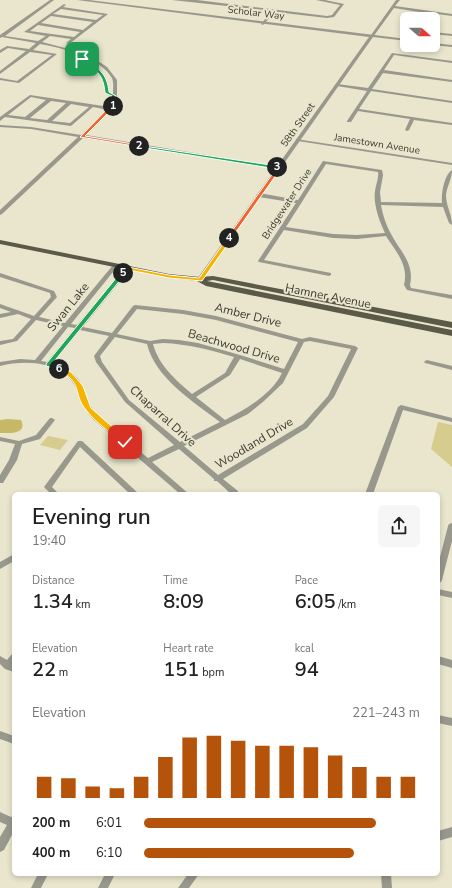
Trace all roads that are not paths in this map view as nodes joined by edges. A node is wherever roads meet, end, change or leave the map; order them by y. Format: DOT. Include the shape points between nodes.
graph roads {
  1 [pos="52,0"];
  2 [pos="79,0"];
  3 [pos="174,0"];
  4 [pos="196,0"];
  5 [pos="318,0"];
  6 [pos="398,0"];
  7 [pos="64,5"];
  8 [pos="392,7"];
  9 [pos="60,8"];
  10 [pos="422,10"];
  11 [pos="269,11"];
  12 [pos="274,11"];
  13 [pos="452,14"];
  14 [pos="50,15"];
  15 [pos="28,17"];
  16 [pos="44,19"];
  17 [pos="96,21"];
  18 [pos="260,23"];
  19 [pos="37,24"];
  20 [pos="84,31"];
  21 [pos="440,34"];
  22 [pos="49,35"];
  23 [pos="452,35"];
  24 [pos="0,36"];
  25 [pos="372,36"];
  26 [pos="74,38"];
  27 [pos="400,39"];
  28 [pos="41,42"];
  29 [pos="68,43"];
  30 [pos="440,45"];
  31 [pos="452,46"];
  32 [pos="31,50"];
  33 [pos="0,52"];
  34 [pos="78,52"];
  35 [pos="452,62"];
  36 [pos="381,71"];
  37 [pos="0,73"];
  38 [pos="0,79"];
  39 [pos="452,81"];
  40 [pos="337,85"];
  41 [pos="370,90"];
  42 [pos="114,96"];
  43 [pos="50,99"];
  44 [pos="70,102"];
  45 [pos="452,102"];
  46 [pos="92,106"];
  47 [pos="111,109"];
  48 [pos="356,110"];
  49 [pos="2,118"];
  50 [pos="413,118"];
  51 [pos="26,119"];
  52 [pos="35,120"];
  53 [pos="349,121"];
  54 [pos="48,122"];
  55 [pos="452,124"];
  56 [pos="0,126"];
  57 [pos="26,128"];
  58 [pos="407,130"];
  59 [pos="82,137"];
  60 [pos="298,140"];
  61 [pos="452,164"];
  62 [pos="279,168"];
  63 [pos="452,171"];
  64 [pos="449,183"];
  65 [pos="259,195"];
  66 [pos="299,202"];
  67 [pos="378,203"];
  68 [pos="444,206"];
  69 [pos="0,213"];
  70 [pos="452,223"];
  71 [pos="282,228"];
  72 [pos="388,234"];
  73 [pos="0,242"];
  74 [pos="115,266"];
  75 [pos="128,268"];
  76 [pos="0,274"];
  77 [pos="329,274"];
  78 [pos="200,279"];
  79 [pos="452,297"];
  80 [pos="0,306"];
  81 [pos="135,307"];
  82 [pos="19,312"];
  83 [pos="0,316"];
  84 [pos="35,318"];
  85 [pos="68,325"];
  86 [pos="452,325"];
  87 [pos="78,327"];
  88 [pos="452,333"];
  89 [pos="113,335"];
  90 [pos="302,341"];
  91 [pos="0,343"];
  92 [pos="150,343"];
  93 [pos="355,348"];
  94 [pos="238,356"];
  95 [pos="37,361"];
  96 [pos="427,362"];
  97 [pos="0,364"];
  98 [pos="48,365"];
  99 [pos="452,368"];
  100 [pos="286,372"];
  101 [pos="192,397"];
  102 [pos="52,420"];
  103 [pos="452,420"];
  104 [pos="225,422"];
  105 [pos="0,439"];
  106 [pos="19,443"];
  107 [pos="180,446"];
  108 [pos="148,462"];
  109 [pos="217,479"];
  110 [pos="0,481"];
  111 [pos="53,492"];
  112 [pos="133,492"];
  113 [pos="183,492"];
  114 [pos="234,492"];
  115 [pos="370,492"];
  116 [pos="452,526"];
  117 [pos="12,558"];
  118 [pos="0,566"];
  119 [pos="440,572"];
  120 [pos="440,592"];
  121 [pos="452,595"];
  122 [pos="0,660"];
  123 [pos="440,661"];
  124 [pos="452,664"];
  125 [pos="11,667"];
  126 [pos="440,719"];
  127 [pos="452,722"];
  128 [pos="0,735"];
  129 [pos="12,739"];
  130 [pos="0,818"];
  131 [pos="12,821"];
  132 [pos="12,826"];
  133 [pos="452,832"];
  134 [pos="440,835"];
  135 [pos="0,847"];
  136 [pos="42,876"];
  137 [pos="109,876"];
  138 [pos="192,876"];
  139 [pos="386,876"];
  140 [pos="36,888"];
  141 [pos="103,888"];
  142 [pos="183,888"];
  143 [pos="387,888"];
  1 -- 15 [label="street"];
  2 -- 18 [label="street, Scholar Way"];
  3 -- 4 [label="street"];
  4 -- 11 [label="street"];
  5 -- 12 [label="street" via="342,4 333,16 327,17"];
  6 -- 8 [label="street, 58th Street"];
  7 -- 9 [label="street"];
  8 -- 10 [label="street"];
  8 -- 25 [label="street, 58th Street"];
  9 -- 14 [label="street"];
  9 -- 17 [label="street" via="106,14"];
  10 -- 13 [label="street"];
  11 -- 12 [label="street"];
  11 -- 18 [label="street"];
  12 -- 18 [label="street"];
  14 -- 16 [label="street"];
  14 -- 17 [label="street"];
  15 -- 16 [label="street"];
  15 -- 24 [label="street"];
  16 -- 19 [label="street"];
  17 -- 20 [label="street"];
  18 -- 25 [label="street, Scholar Way"];
  19 -- 20 [label="street"];
  19 -- 22 [label="street" via="26,32"];
  20 -- 26 [label="street"];
  21 -- 23 [label="street"];
  22 -- 26 [label="street"];
  22 -- 28 [label="street"];
  24 -- 28 [label="street"];
  25 -- 27 [label="street, Scholar Way"];
  25 -- 40 [label="street, 58th Street"];
  26 -- 29 [label="street"];
  28 -- 32 [label="street"];
  28 -- 34 [label="street"];
  30 -- 31 [label="street"];
  32 -- 33 [label="street" via="7,47"];
  32 -- 37 [label="street"];
  32 -- 38 [label="street" via="55,54 18,82"];
  34 -- 42 [label="street" via="101,64 110,73 115,82"];
  34 -- 42 [label="street" via="75,56 102,74 106,81 107,93"];
  35 -- 36 [label="street" via="393,54"];
  36 -- 39 [label="street"];
  36 -- 41 [label="street"];
  40 -- 41 [label="street"];
  40 -- 60 [label="street, 58th Street"];
  41 -- 45 [label="street"];
  41 -- 48 [label="street"];
  42 -- 47 [label="street"];
  43 -- 44 [label="street"];
  43 -- 49 [label="street" via="30,96"];
  43 -- 51 [label="street"];
  44 -- 46 [label="street"];
  44 -- 54 [label="street"];
  46 -- 47 [label="street"];
  46 -- 54 [label="street" via="71,125"];
  47 -- 59 [label="street"];
  48 -- 50 [label="street"];
  48 -- 53 [label="street"];
  49 -- 51 [label="street"];
  50 -- 55 [label="street"];
  50 -- 58 [label="street"];
  51 -- 52 [label="street"];
  52 -- 54 [label="street"];
  52 -- 57 [label="street"];
  56 -- 57 [label="street"];
  57 -- 59 [label="street"];
  59 -- 62 [label="street"];
  59 -- 69 [label="street"];
  60 -- 61 [label="street, Jamestown Avenue"];
  60 -- 62 [label="street, 58th Street"];
  62 -- 65 [label="street, 58th Street"];
  63 -- 64 [label="street"];
  64 -- 68 [label="street" via="443,199"];
  65 -- 66 [label="street"];
  65 -- 78 [label="street, 58th Street"];
  66 -- 67 [label="street, Bridgewater Drive" via="325,162 380,171"];
  66 -- 71 [label="street, Bridgewater Drive"];
  67 -- 68 [label="street"];
  67 -- 72 [label="street" via="381,219"];
  68 -- 70 [label="street"];
  71 -- 72 [label="street" via="333,236"];
  71 -- 77 [label="street, Bridgewater Drive" via="261,261"];
  72 -- 79 [label="street" via="407,265 409,289"];
  73 -- 74 [label="main road, Hamner Avenue"];
  74 -- 75 [label="main road, Hamner Avenue"];
  74 -- 85 [label="street, Swan Lake"];
  75 -- 78 [label="main road, Hamner Avenue"];
  75 -- 87 [label="street, Swan Lake"];
  76 -- 84 [label="street" via="52,292 54,297"];
  78 -- 86 [label="main road, Hamner Avenue" via="212,278"];
  78 -- 88 [label="main road, Hamner Avenue" via="206,284"];
  80 -- 82 [label="street, Beachwood Drive"];
  81 -- 89 [label="street, Chaparral Drive"];
  81 -- 90 [label="street, Amber Drive" via="216,318"];
  82 -- 83 [label="street"];
  82 -- 84 [label="street, Beachwood Drive"];
  84 -- 85 [label="street, Beachwood Drive"];
  84 -- 91 [label="street" via="15,340"];
  85 -- 87 [label="street, Beachwood Drive"];
  85 -- 95 [label="street, Swan Lake"];
  87 -- 89 [label="street, Beachwood Drive"];
  87 -- 98 [label="street, Swan Lake"];
  89 -- 92 [label="street, Beachwood Drive"];
  89 -- 107 [label="street, Chaparral Drive" via="97,356 100,362 127,401"];
  90 -- 93 [label="street, Amber Drive" via="310,339"];
  90 -- 100 [label="street"];
  92 -- 94 [label="street, Beachwood Drive" via="183,342"];
  92 -- 101 [label="street" via="150,351 166,373"];
  93 -- 109 [label="street, Woodland Drive" via="331,397 305,426"];
  94 -- 100 [label="street, Beachwood Drive"];
  94 -- 101 [label="street" via="228,374"];
  95 -- 97 [label="street"];
  95 -- 98 [label="street"];
  96 -- 99 [label="street"];
  98 -- 108 [label="street" via="69,373 80,386 88,409"];
  100 -- 104 [label="street" via="281,382 262,400 246,412"];
  101 -- 104 [label="street"];
  102 -- 106 [label="street" via="38,437"];
  103 -- 115 [label="street" via="401,407"];
  104 -- 107 [label="street"];
  105 -- 106 [label="street"];
  106 -- 110 [label="street"];
  107 -- 108 [label="street"];
  107 -- 109 [label="street, Chaparral Drive"];
  108 -- 113 [label="street"];
  109 -- 114 [label="street, Chaparral Drive"];
  111 -- 112 [label="street" via="48,487 80,443"];
  116 -- 119 [label="street"];
  117 -- 118 [label="street"];
  120 -- 121 [label="street"];
  122 -- 125 [label="street"];
  123 -- 124 [label="street"];
  126 -- 127 [label="street"];
  128 -- 129 [label="street"];
  130 -- 131 [label="street"];
  132 -- 135 [label="street"];
  133 -- 134 [label="street"];
  136 -- 140 [label="street"];
  137 -- 141 [label="street"];
  138 -- 142 [label="street"];
  139 -- 143 [label="street"];
}
